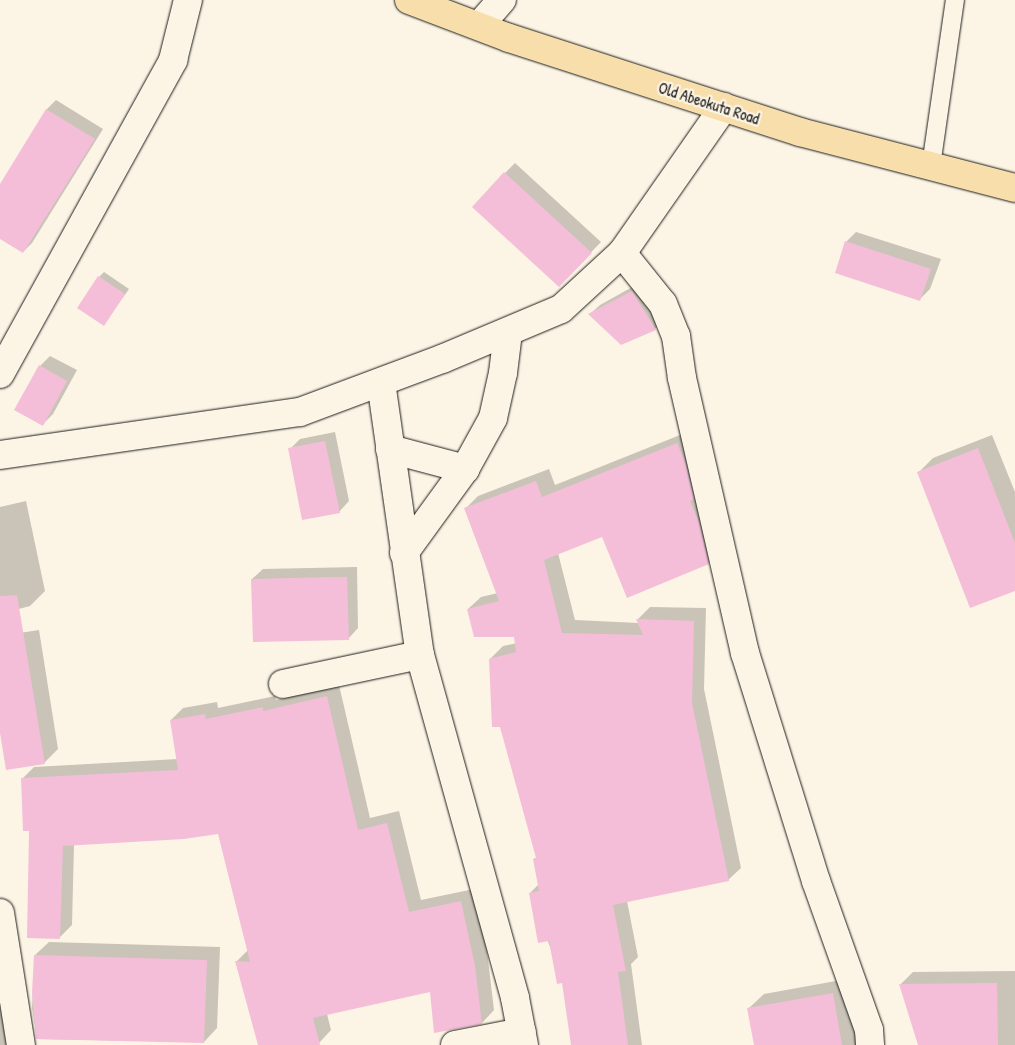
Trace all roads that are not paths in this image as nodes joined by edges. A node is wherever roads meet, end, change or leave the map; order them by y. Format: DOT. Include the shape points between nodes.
graph roads {
  1 [pos="188,0"];
  2 [pos="409,0"];
  3 [pos="502,0"];
  4 [pos="955,0"];
  5 [pos="479,26"];
  6 [pos="724,107"];
  7 [pos="931,166"];
  8 [pos="1015,188"];
  9 [pos="622,253"];
  10 [pos="508,332"];
  11 [pos="0,374"];
  12 [pos="381,382"];
  13 [pos="390,449"];
  14 [pos="0,455"];
  15 [pos="465,469"];
  16 [pos="404,552"];
  17 [pos="420,655"];
  18 [pos="283,684"];
  19 [pos="0,913"];
  20 [pos="523,1039"];
  21 [pos="21,1045"];
  22 [pos="455,1045"];
  23 [pos="870,1045"];
  1 -- 11 [label="street" via="173,60"];
  2 -- 5 [label="highway, Old Abeokuta Road"];
  3 -- 5 [label="street"];
  4 -- 7 [label="lane"];
  5 -- 6 [label="highway, Old Abeokuta Road"];
  6 -- 7 [label="highway, Old Abeokuta Road" via="800,132"];
  6 -- 9 [label="street"];
  7 -- 8 [label="highway, Old Abeokuta Road"];
  9 -- 10 [label="street" via="561,309"];
  9 -- 23 [label="street" via="663,304 676,336 682,378 745,653 816,881 868,1030"];
  10 -- 12 [label="street"];
  10 -- 15 [label="street" via="493,418"];
  12 -- 13 [label="street"];
  12 -- 14 [label="street" via="300,412"];
  13 -- 15 [label="street"];
  13 -- 16 [label="street"];
  15 -- 16 [label="street"];
  16 -- 17 [label="street"];
  17 -- 18 [label="street"];
  17 -- 20 [label="street" via="515,998"];
  19 -- 21 [label="street"];
  20 -- 22 [label="street"];
}
